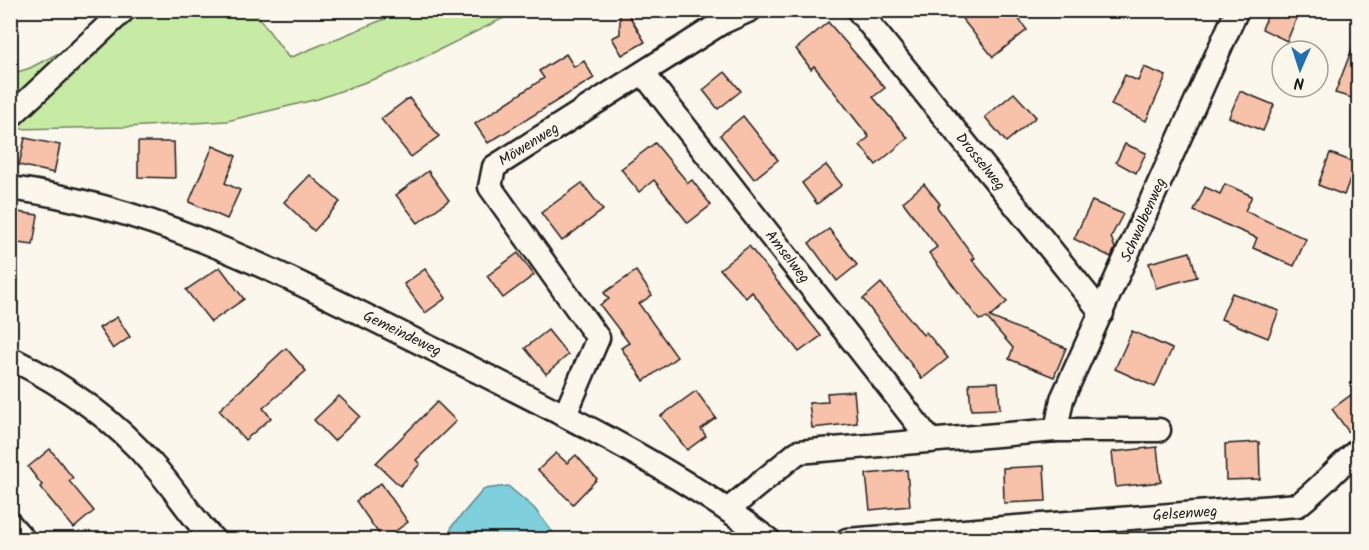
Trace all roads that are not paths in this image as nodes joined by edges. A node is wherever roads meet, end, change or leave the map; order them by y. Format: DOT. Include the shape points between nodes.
graph roads {
  1 [pos="124,10"];
  2 [pos="750,10"];
  3 [pos="858,10"];
  4 [pos="1237,10"];
  5 [pos="643,73"];
  6 [pos="10,117"];
  7 [pos="10,188"];
  8 [pos="1102,313"];
  9 [pos="10,358"];
  10 [pos="565,415"];
  11 [pos="1056,430"];
  12 [pos="1159,430"];
  13 [pos="931,441"];
  14 [pos="1359,450"];
  15 [pos="729,509"];
  16 [pos="10,524"];
  17 [pos="24,540"];
  18 [pos="214,540"];
  19 [pos="769,540"];
  20 [pos="847,540"];
  1 -- 6 [label="street"];
  2 -- 5 [label="street, Möwenweg" via="721,23"];
  3 -- 8 [label="street, Drosselweg"];
  4 -- 8 [label="street, Schwalbenweg"];
  5 -- 10 [label="street, Möwenweg" via="494,167 490,187 598,338"];
  5 -- 13 [label="street, Amselweg"];
  7 -- 10 [label="street, Gemeindeweg" via="40,192 166,225 242,255"];
  8 -- 11 [label="street, Schwalbenweg" via="1062,399"];
  9 -- 18 [label="street" via="54,379 126,435"];
  10 -- 15 [label="street, Gemeindeweg"];
  11 -- 12 [label="street"];
  11 -- 13 [label="street"];
  13 -- 15 [label="street" via="798,452"];
  14 -- 20 [label="street, Gelsenweg" via="1298,506"];
  15 -- 19 [label="street, Gemeindeweg"];
  16 -- 17 [label="street"];
}
